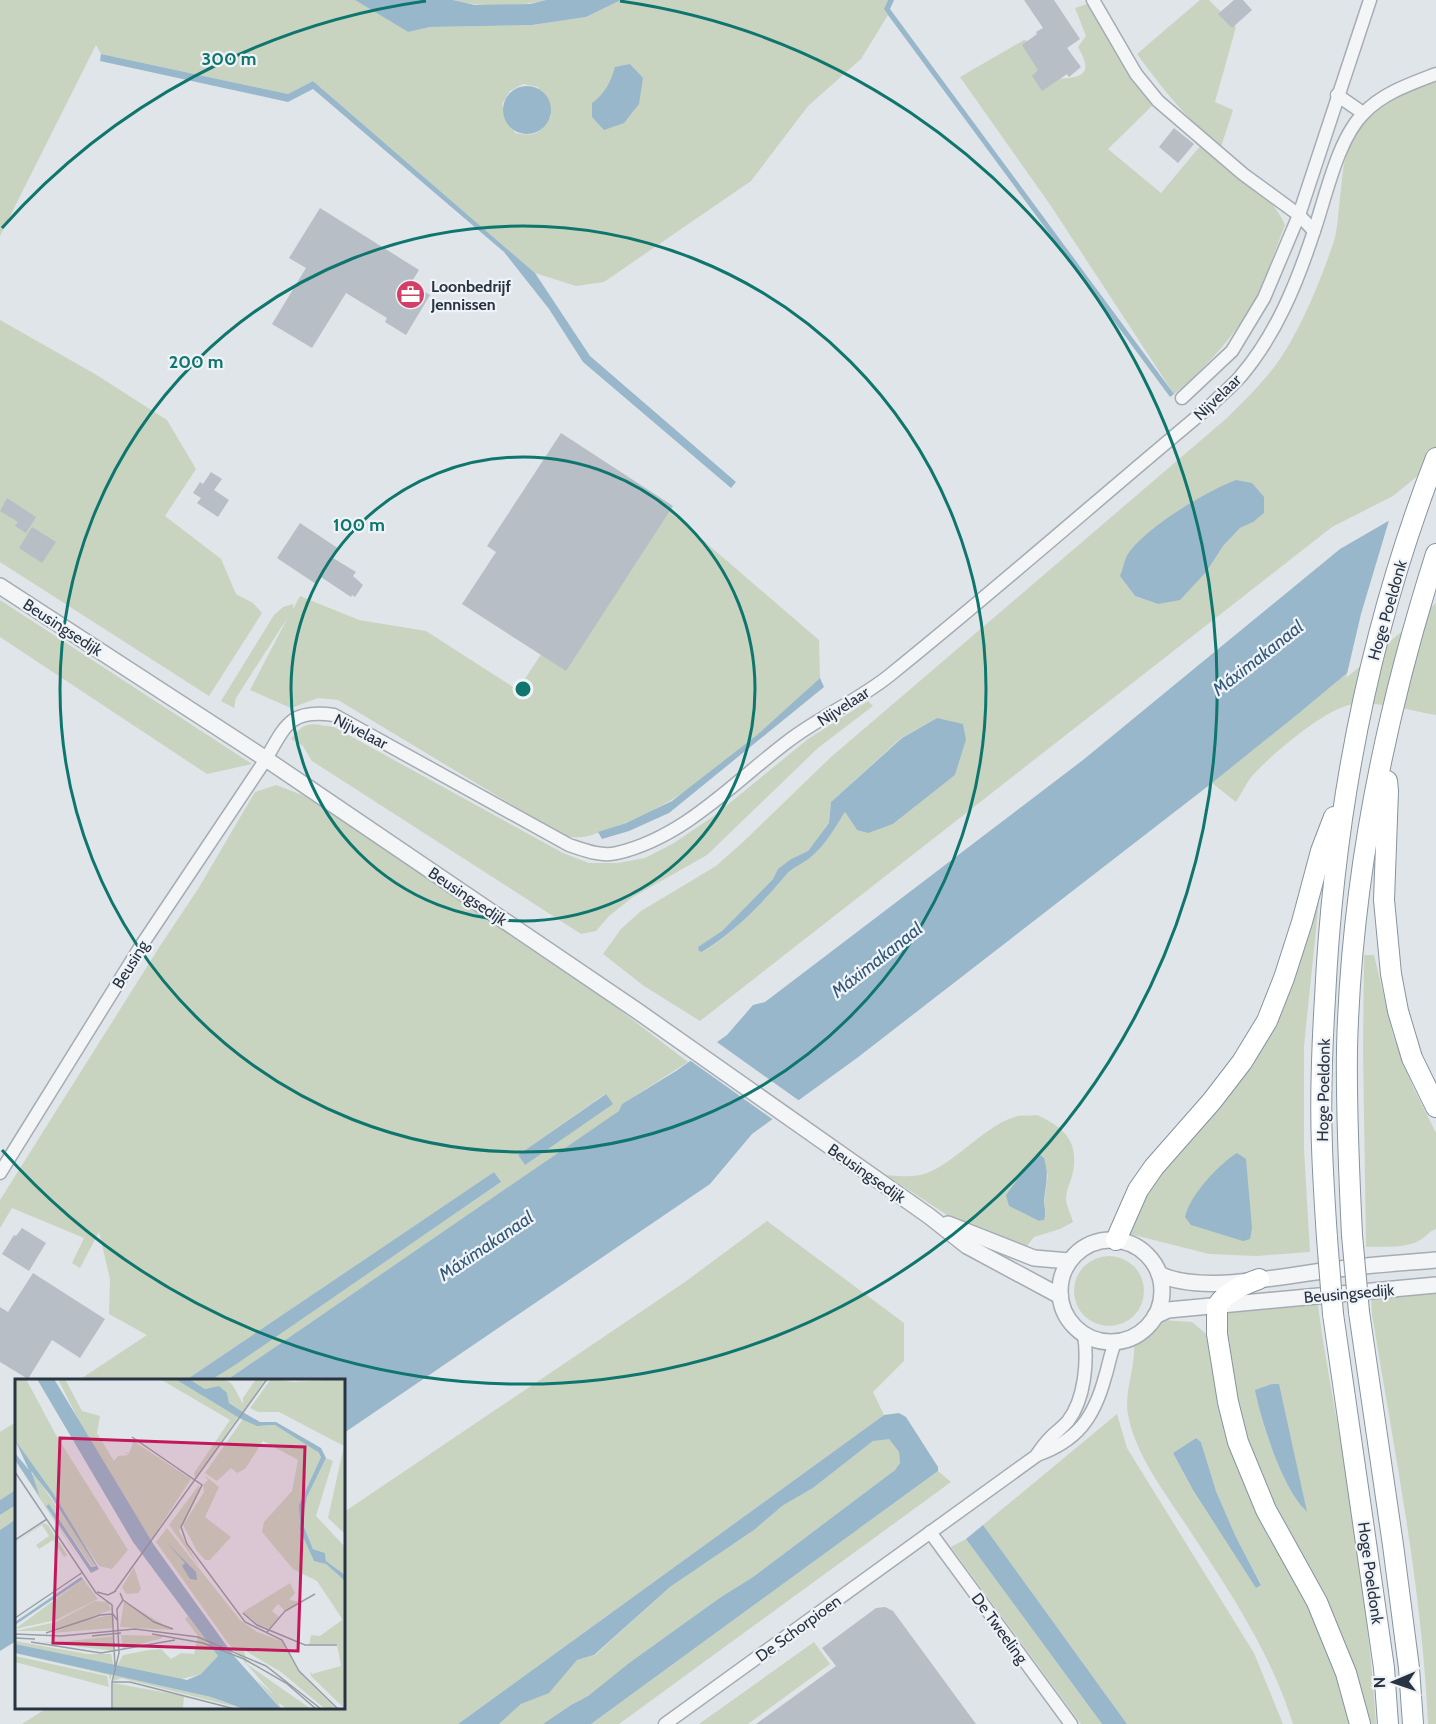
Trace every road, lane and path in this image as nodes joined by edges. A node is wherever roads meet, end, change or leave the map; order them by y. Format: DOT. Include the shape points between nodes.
graph roads {
  1 [pos="1092,0"];
  2 [pos="1370,0"];
  3 [pos="1436,74"];
  4 [pos="1337,95"];
  5 [pos="1363,113"];
  6 [pos="1299,215"];
  7 [pos="1314,231"];
  8 [pos="1182,398"];
  9 [pos="1434,462"];
  10 [pos="1436,554"];
  11 [pos="0,586"];
  12 [pos="1383,751"];
  13 [pos="266,759"];
  14 [pos="1345,790"];
  15 [pos="1436,1107"];
  16 [pos="0,1173"];
  17 [pos="928,1216"];
  18 [pos="1116,1240"];
  19 [pos="1436,1260"];
  20 [pos="1069,1261"];
  21 [pos="1159,1274"];
  22 [pos="1259,1279"];
  23 [pos="1436,1285"];
  24 [pos="1060,1296"];
  25 [pos="1217,1306"];
  26 [pos="1155,1316"];
  27 [pos="1084,1334"];
  28 [pos="1116,1341"];
  29 [pos="1036,1456"];
  30 [pos="930,1532"];
  31 [pos="665,1724"];
  32 [pos="1071,1724"];
  33 [pos="1360,1724"];
  34 [pos="1388,1724"];
  35 [pos="1413,1724"];
  1 -- 6 [label="street" via="1136,74 1158,101 1243,174"];
  2 -- 4 [label="street, Nijvelaar"];
  3 -- 5 [label="street, Nijvelaar" via="1386,94"];
  4 -- 5 [label="street"];
  4 -- 6 [label="street, Nijvelaar"];
  5 -- 7 [label="street, Nijvelaar" via="1337,161"];
  6 -- 7 [label="street"];
  6 -- 8 [label="street, Nijvelaar" via="1264,298 1232,351"];
  7 -- 13 [label="street, Nijvelaar" via="1293,289 1269,337 1240,377 1210,406 888,676 788,741 711,806 668,832 615,854 594,853 569,845 334,715 316,712 294,718"];
  9 -- 14 [label="highway, Hoge Poeldonk" via="1390,592 1361,704"];
  10 -- 12 [label="highway, Hoge Poeldonk" via="1402,668"];
  11 -- 13 [label="street, Beusingsedijk"];
  12 -- 15 [label="highway" via="1388,791 1384,900 1391,974 1409,1049"];
  12 -- 35 [label="highway, Hoge Poeldonk, bridge" via="1353,952 1347,1108 1359,1312 1402,1612"];
  13 -- 16 [label="street, Beusing" via="141,946"];
  13 -- 17 [label="street, Beusingsedijk" via="636,1010"];
  14 -- 18 [label="highway" via="1321,850 1302,922 1267,1021 1242,1062 1138,1190"];
  14 -- 34 [label="highway, Hoge Poeldonk, bridge" via="1331,907 1323,1035 1322,1148 1333,1314 1384,1668"];
  17 -- 20 [label="street, Beusingsedijk" via="1034,1258"];
  17 -- 24 [label="street, Beusingsedijk" via="967,1246"];
  18 -- 20 [label="street" via="1090,1244"];
  18 -- 21 [label="street" via="1142,1250"];
  19 -- 22 [label="street, Beusingsedijk"];
  20 -- 24 [label="street"];
  21 -- 22 [label="street, Beusingsedijk" via="1182,1282"];
  21 -- 26 [label="street" via="1161,1302"];
  22 -- 25 [label="highway" via="1230,1293"];
  23 -- 25 [label="street, Beusingsedijk"];
  24 -- 27 [label="street" via="1065,1314"];
  25 -- 26 [label="street, Beusingsedijk" via="1168,1310"];
  25 -- 33 [label="highway" via="1217,1334 1238,1442 1266,1510 1317,1602 1346,1673"];
  26 -- 28 [label="street" via="1132,1337"];
  27 -- 28 [label="street"];
  27 -- 29 [label="street" via="1084,1372 1077,1407"];
  28 -- 29 [label="street" via="1092,1413 1078,1432 1055,1449"];
  29 -- 30 [label="street, De Schorpioen"];
  30 -- 31 [label="street, De Schorpioen"];
  30 -- 32 [label="street, De Tweeling"];
}
